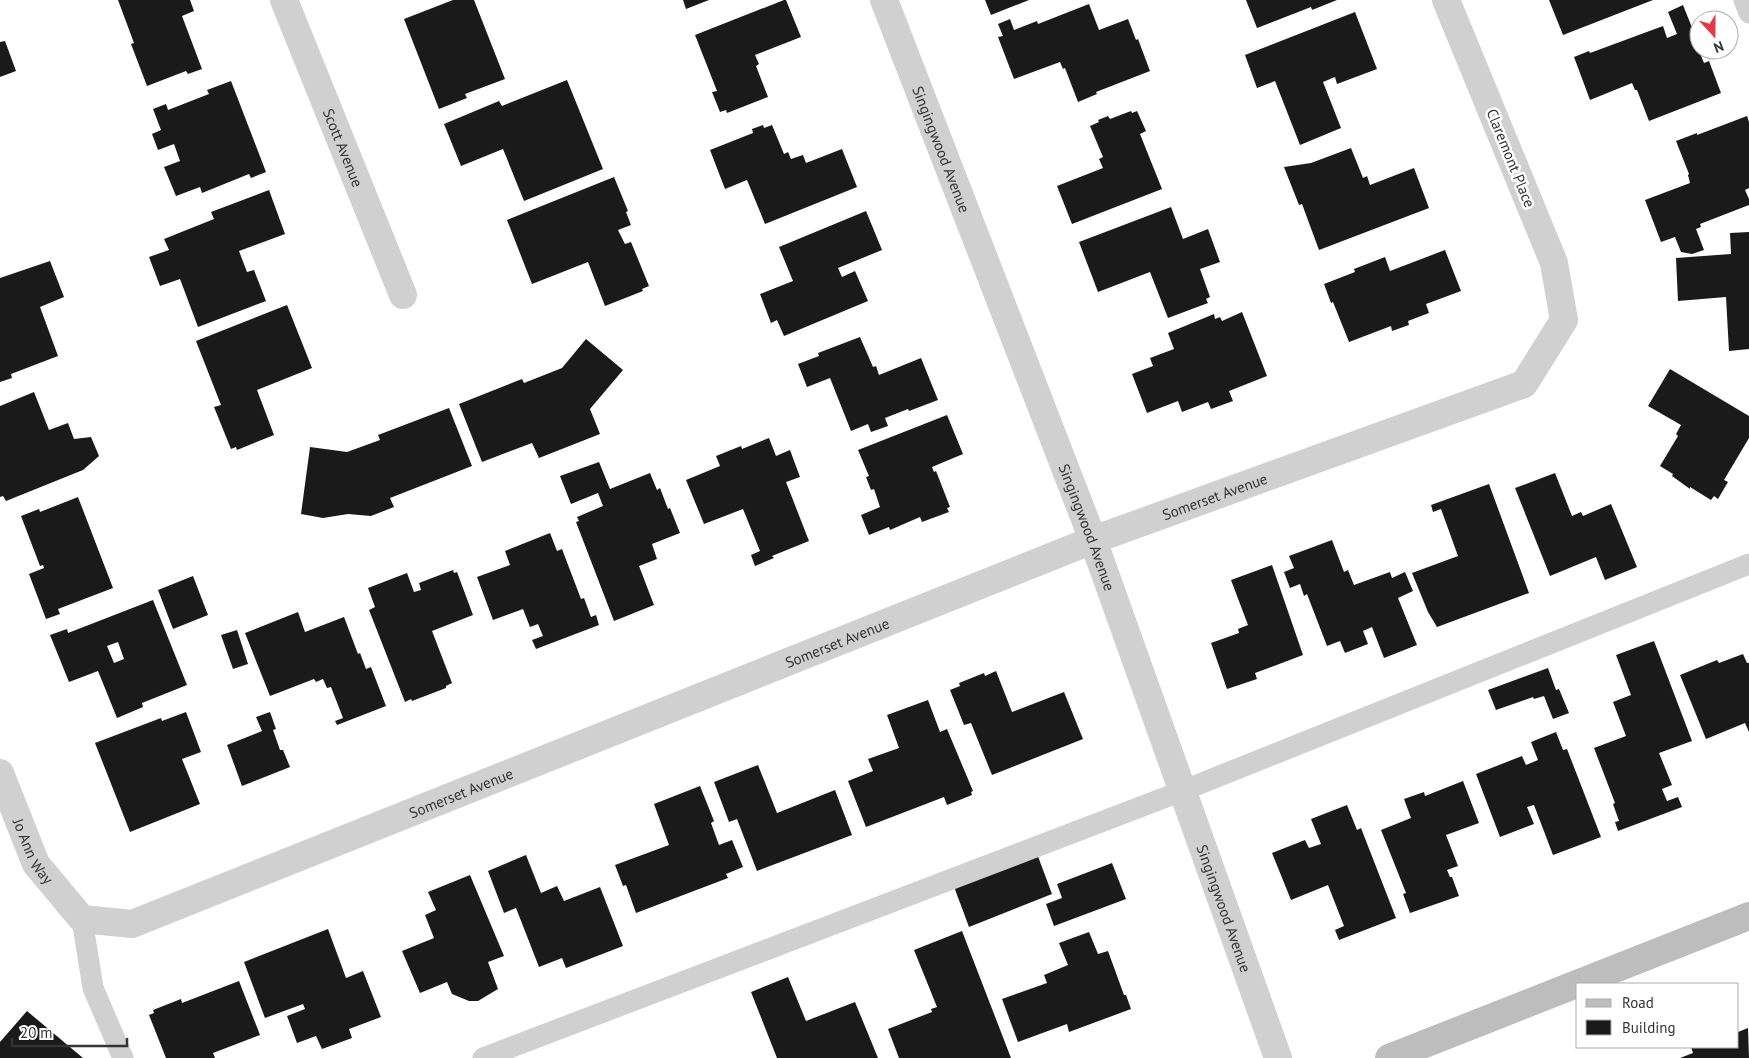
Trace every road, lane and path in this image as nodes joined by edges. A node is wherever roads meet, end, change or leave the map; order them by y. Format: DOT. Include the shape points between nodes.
graph roads {
  1 [pos="284,0"];
  2 [pos="884,0"];
  3 [pos="1446,0"];
  4 [pos="1744,0"];
  5 [pos="1749,13"];
  6 [pos="403,294"];
  7 [pos="1564,320"];
  8 [pos="1093,540"];
  9 [pos="1749,564"];
  10 [pos="0,772"];
  11 [pos="1182,791"];
  12 [pos="1749,916"];
  13 [pos="82,919"];
  14 [pos="1579,983"];
  15 [pos="1576,984"];
  16 [pos="123,1058"];
  17 [pos="483,1058"];
  18 [pos="1278,1058"];
  19 [pos="1388,1058"];
  1 -- 6 [label="street, Scott Avenue"];
  2 -- 8 [label="street, Singingwood Avenue"];
  3 -- 7 [label="street, Claremont Place" via="1554,263"];
  4 -- 5 [label="lane"];
  7 -- 8 [label="street, Somerset Avenue" via="1524,384"];
  8 -- 11 [label="street, Singingwood Avenue"];
  8 -- 13 [label="street, Somerset Avenue" via="132,924"];
  9 -- 11 [label="lane"];
  10 -- 13 [label="street, Jo Ann Way" via="36,864"];
  11 -- 17 [label="lane"];
  11 -- 18 [label="street, Singingwood Avenue"];
  12 -- 14 [label="main road"];
  13 -- 16 [label="lane" via="93,988"];
  15 -- 19 [label="main road"];
}
